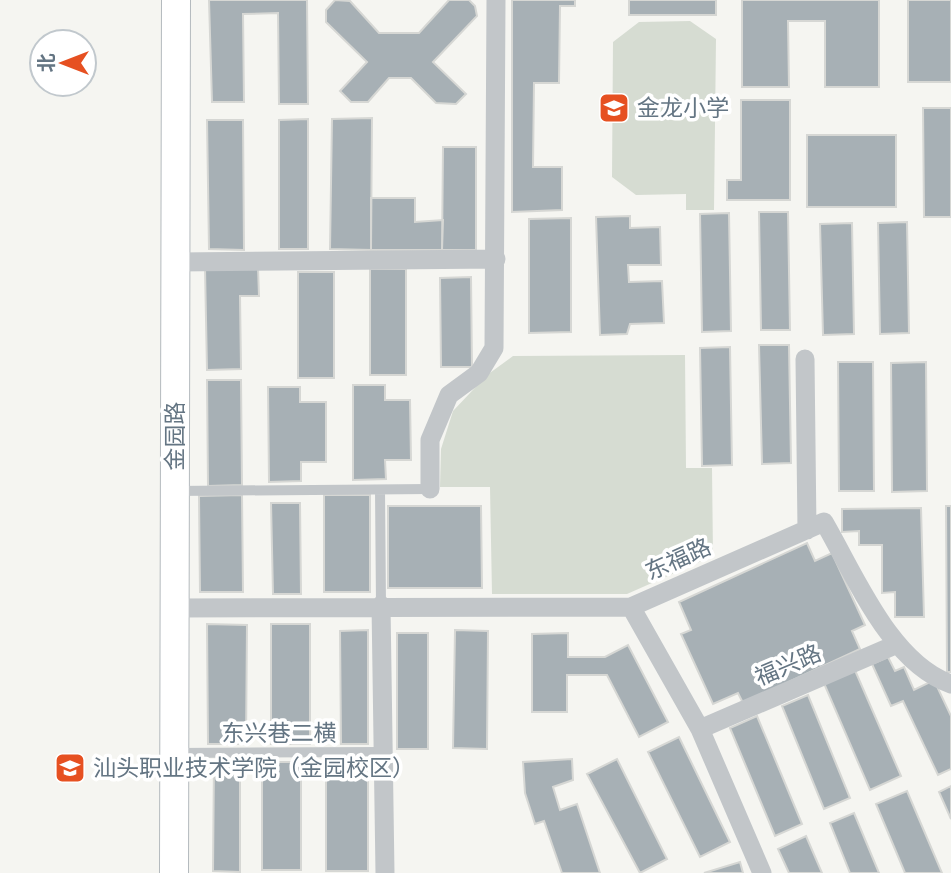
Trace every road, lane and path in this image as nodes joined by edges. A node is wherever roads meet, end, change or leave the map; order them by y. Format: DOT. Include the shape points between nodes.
graph roads {
  1 [pos="176,0"];
  2 [pos="496,0"];
  3 [pos="496,259"];
  4 [pos="176,261"];
  5 [pos="805,359"];
  6 [pos="380,489"];
  7 [pos="430,489"];
  8 [pos="175,491"];
  9 [pos="807,530"];
  10 [pos="381,606"];
  11 [pos="631,607"];
  12 [pos="175,608"];
  13 [pos="895,645"];
  14 [pos="951,684"];
  15 [pos="700,729"];
  16 [pos="383,752"];
  17 [pos="175,753"];
  18 [pos="174,873"];
  19 [pos="385,873"];
  20 [pos="762,873"];
  1 -- 4 [label="street, 金园路"];
  2 -- 3 [label="street"];
  3 -- 4 [label="street"];
  3 -- 7 [label="street" via="494,348 479,373 449,395 430,440"];
  4 -- 8 [label="street, 金园路"];
  5 -- 9 [label="street"];
  6 -- 7 [label="lane"];
  6 -- 8 [label="lane"];
  6 -- 10 [label="lane"];
  8 -- 12 [label="street, 金园路"];
  9 -- 11 [label="street, 东福路"];
  9 -- 13 [label="street" via="824,522"];
  10 -- 11 [label="street"];
  10 -- 12 [label="street"];
  10 -- 16 [label="street"];
  11 -- 15 [label="street, 东福路"];
  12 -- 17 [label="street, 金园路"];
  13 -- 14 [label="street" via="919,667"];
  13 -- 15 [label="street, 福兴路"];
  15 -- 20 [label="street, 东福路"];
  16 -- 17 [label="lane, 东兴巷二横"];
  16 -- 19 [label="street"];
  17 -- 18 [label="street, 金园路"];
}
